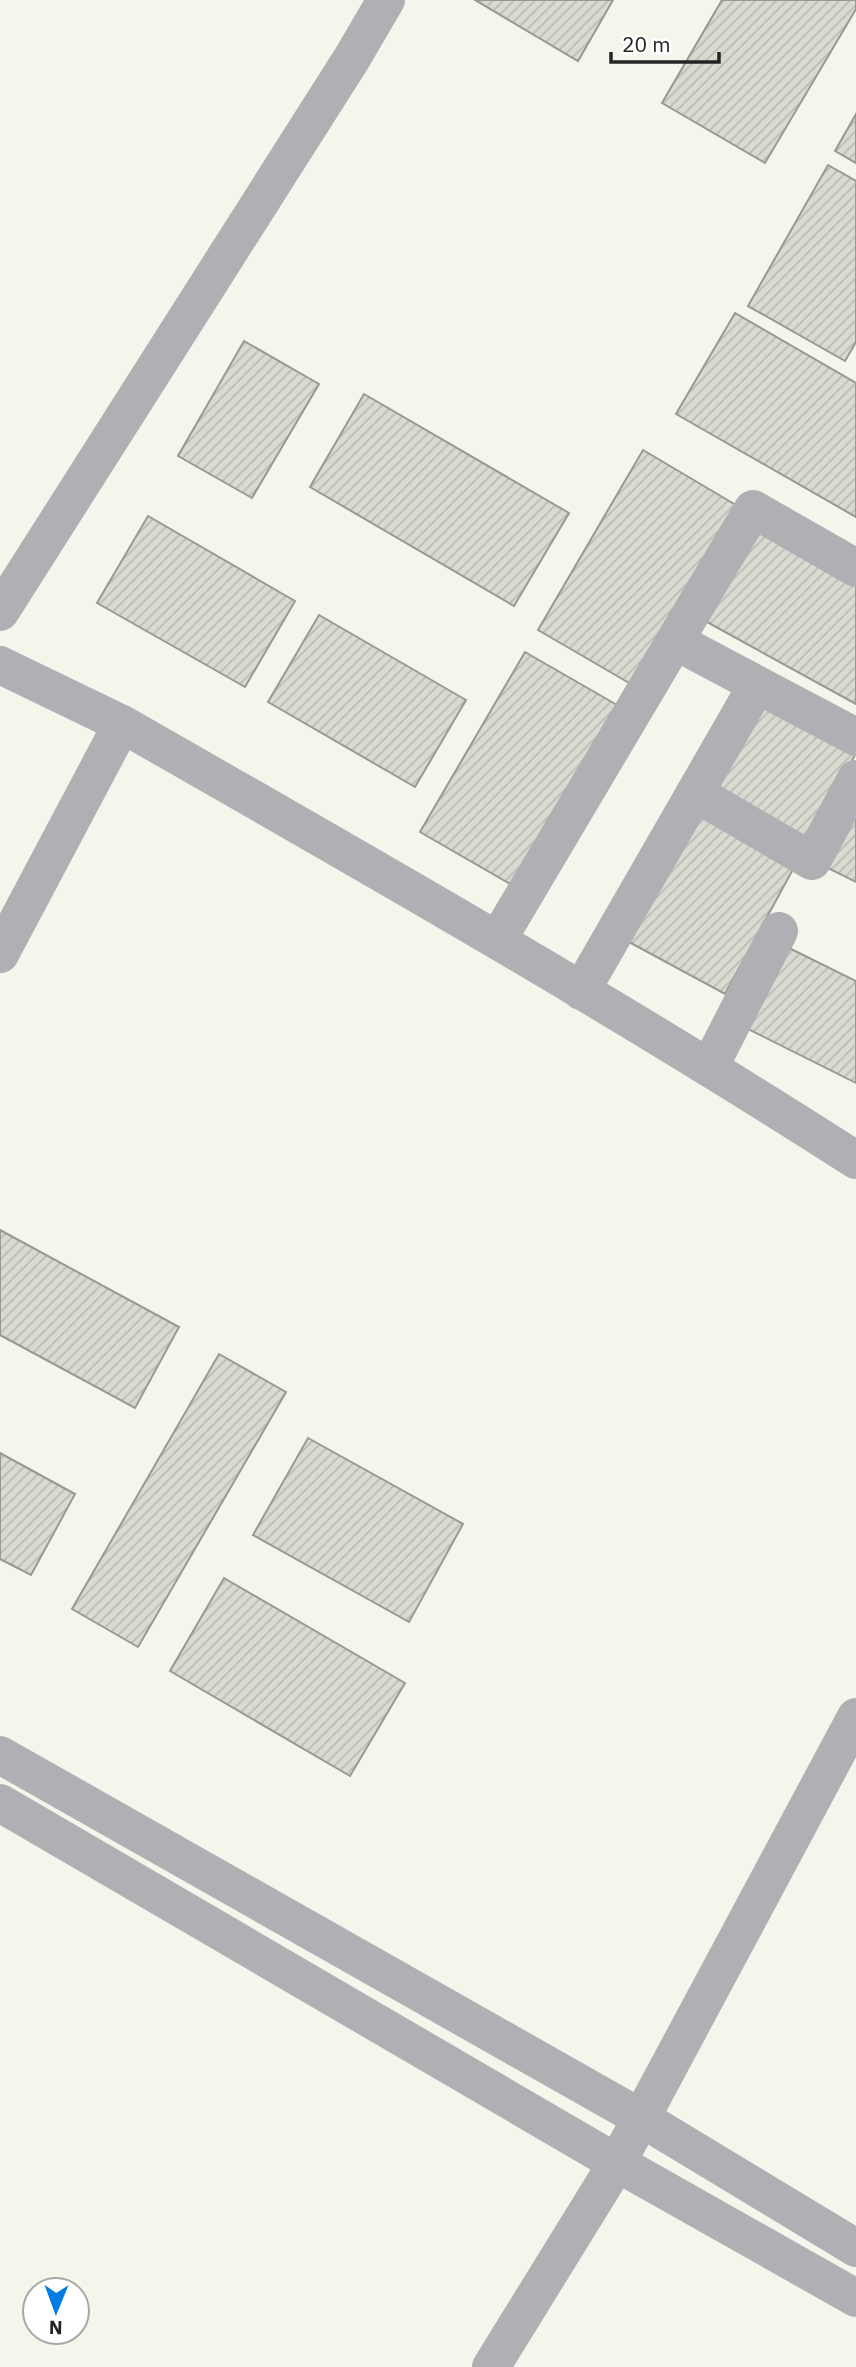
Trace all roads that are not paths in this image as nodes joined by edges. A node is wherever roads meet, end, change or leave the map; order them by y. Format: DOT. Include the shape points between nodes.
graph roads {
  1 [pos="386,0"];
  2 [pos="856,568"];
  3 [pos="0,612"];
  4 [pos="675,641"];
  5 [pos="0,665"];
  6 [pos="757,685"];
  7 [pos="122,724"];
  8 [pos="856,737"];
  9 [pos="856,779"];
  10 [pos="695,793"];
  11 [pos="779,931"];
  12 [pos="498,939"];
  13 [pos="0,954"];
  14 [pos="582,990"];
  15 [pos="710,1066"];
  16 [pos="856,1160"];
  17 [pos="856,1717"];
  18 [pos="0,1755"];
  19 [pos="0,1803"];
  20 [pos="641,2118"];
  21 [pos="617,2163"];
  22 [pos="856,2248"];
  23 [pos="856,2298"];
  24 [pos="491,2367"];
  1 -- 3 [label="street"];
  2 -- 4 [label="street" via="753,509"];
  4 -- 6 [label="street"];
  4 -- 12 [label="street"];
  5 -- 7 [label="street"];
  6 -- 8 [label="street"];
  6 -- 10 [label="street"];
  7 -- 12 [label="street"];
  7 -- 13 [label="street"];
  9 -- 10 [label="street" via="812,861"];
  10 -- 14 [label="street"];
  11 -- 15 [label="street"];
  12 -- 14 [label="street"];
  14 -- 15 [label="street"];
  15 -- 16 [label="street"];
  17 -- 20 [label="street"];
  18 -- 20 [label="street"];
  19 -- 21 [label="street"];
  20 -- 21 [label="street"];
  20 -- 22 [label="street"];
  21 -- 23 [label="street"];
  21 -- 24 [label="street"];
}
